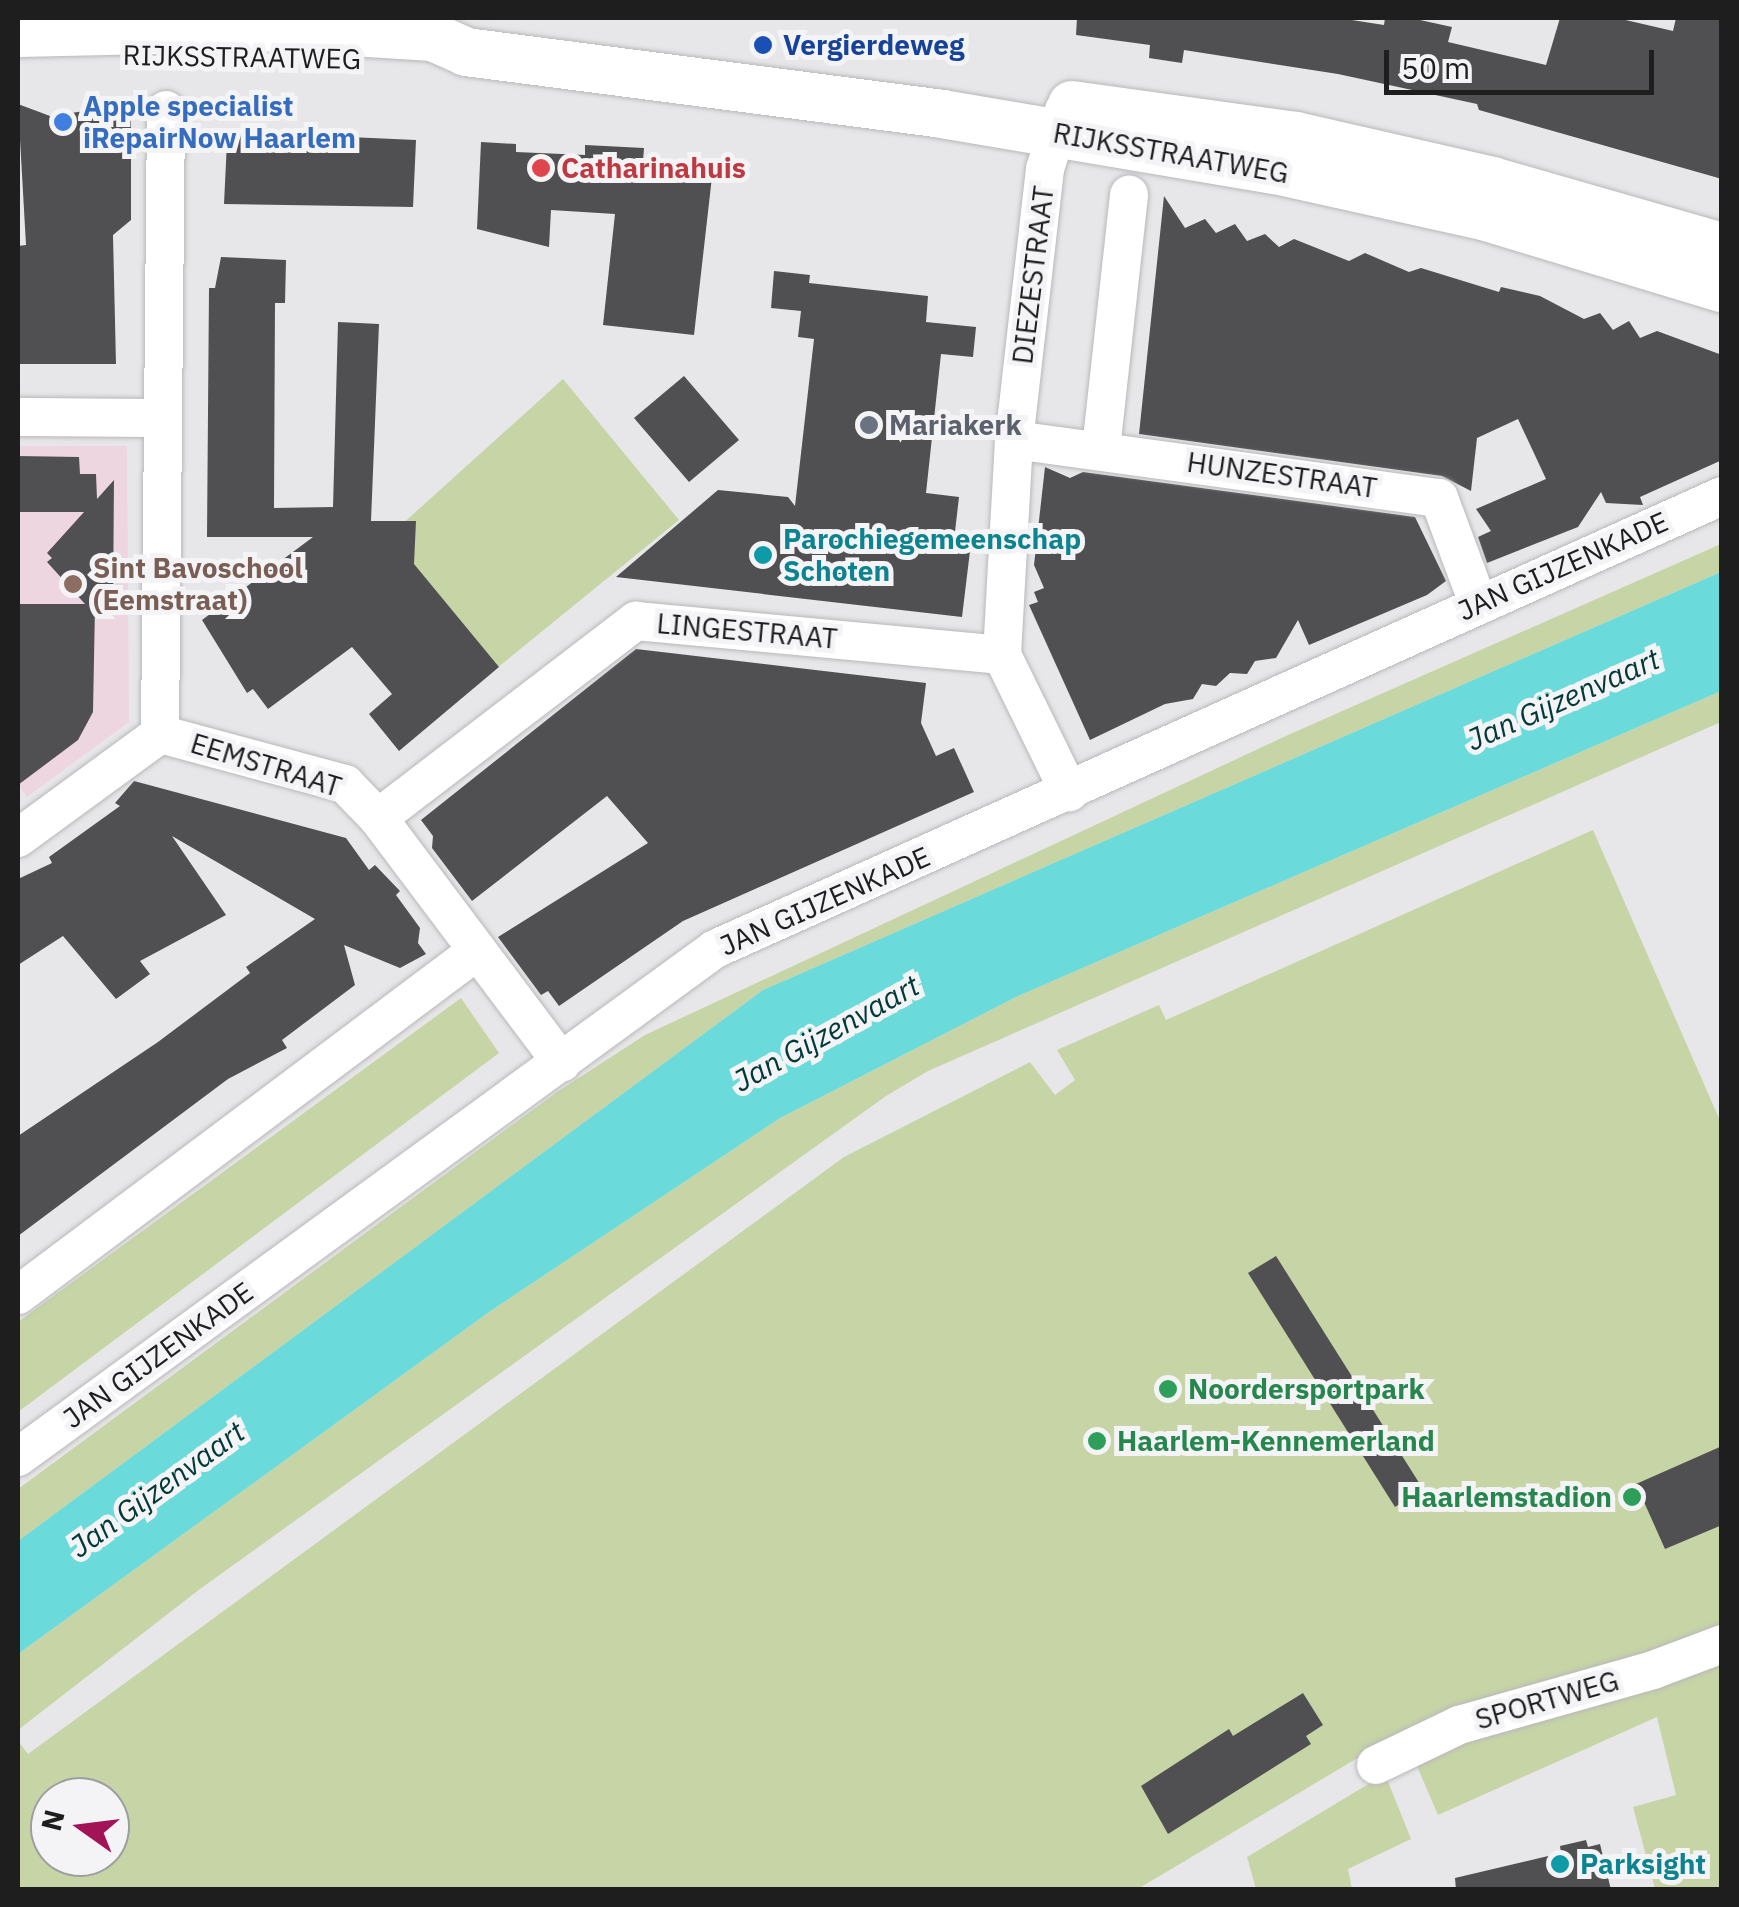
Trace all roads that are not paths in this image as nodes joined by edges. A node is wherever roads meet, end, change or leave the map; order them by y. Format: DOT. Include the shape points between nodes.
graph roads {
  1 [pos="18,33"];
  2 [pos="274,34"];
  3 [pos="18,50"];
  4 [pos="166,110"];
  5 [pos="1061,119"];
  6 [pos="1129,195"];
  7 [pos="1722,248"];
  8 [pos="1722,288"];
  9 [pos="18,418"];
  10 [pos="164,418"];
  11 [pos="1014,440"];
  12 [pos="1100,449"];
  13 [pos="1722,496"];
  14 [pos="1478,603"];
  15 [pos="1002,656"];
  16 [pos="160,734"];
  17 [pos="1069,792"];
  18 [pos="378,818"];
  19 [pos="18,838"];
  20 [pos="477,951"];
  21 [pos="562,1063"];
  22 [pos="18,1295"];
  23 [pos="18,1457"];
  24 [pos="1722,1644"];
  25 [pos="1376,1765"];
  1 -- 2 [label="main road, RIJKSSTRAATWEG"];
  2 -- 3 [label="main road, RIJKSSTRAATWEG"];
  2 -- 5 [label="main road, RIJKSSTRAATWEG" via="430,61 466,52 612,67 643,79"];
  4 -- 10 [label="street, EEMSTRAAT"];
  5 -- 7 [label="main road, RIJKSSTRAATWEG" via="1296,136 1492,180"];
  5 -- 8 [label="main road, RIJKSSTRAATWEG" via="1483,216"];
  5 -- 11 [label="street, DIEZESTRAAT" via="1046,169"];
  6 -- 12 [label="street"];
  9 -- 10 [label="street"];
  10 -- 16 [label="street, EEMSTRAAT"];
  11 -- 12 [label="street, HUNZESTRAAT"];
  11 -- 15 [label="street, DIEZESTRAAT"];
  12 -- 14 [label="street, HUNZESTRAAT" via="1439,498"];
  13 -- 14 [label="street, JAN GIJZENKADE"];
  14 -- 17 [label="street, JAN GIJZENKADE"];
  15 -- 17 [label="street, DIEZESTRAAT"];
  15 -- 18 [label="street, LINGESTRAAT" via="636,621"];
  16 -- 18 [label="street, EEMSTRAAT" via="345,784"];
  16 -- 19 [label="street"];
  17 -- 21 [label="street, JAN GIJZENKADE" via="715,948"];
  18 -- 20 [label="street, EEMSTRAAT"];
  20 -- 21 [label="street, EEMSTRAAT"];
  20 -- 22 [label="street"];
  21 -- 23 [label="street, JAN GIJZENKADE"];
  24 -- 25 [label="street, SPORTWEG" via="1460,1725"];
}
